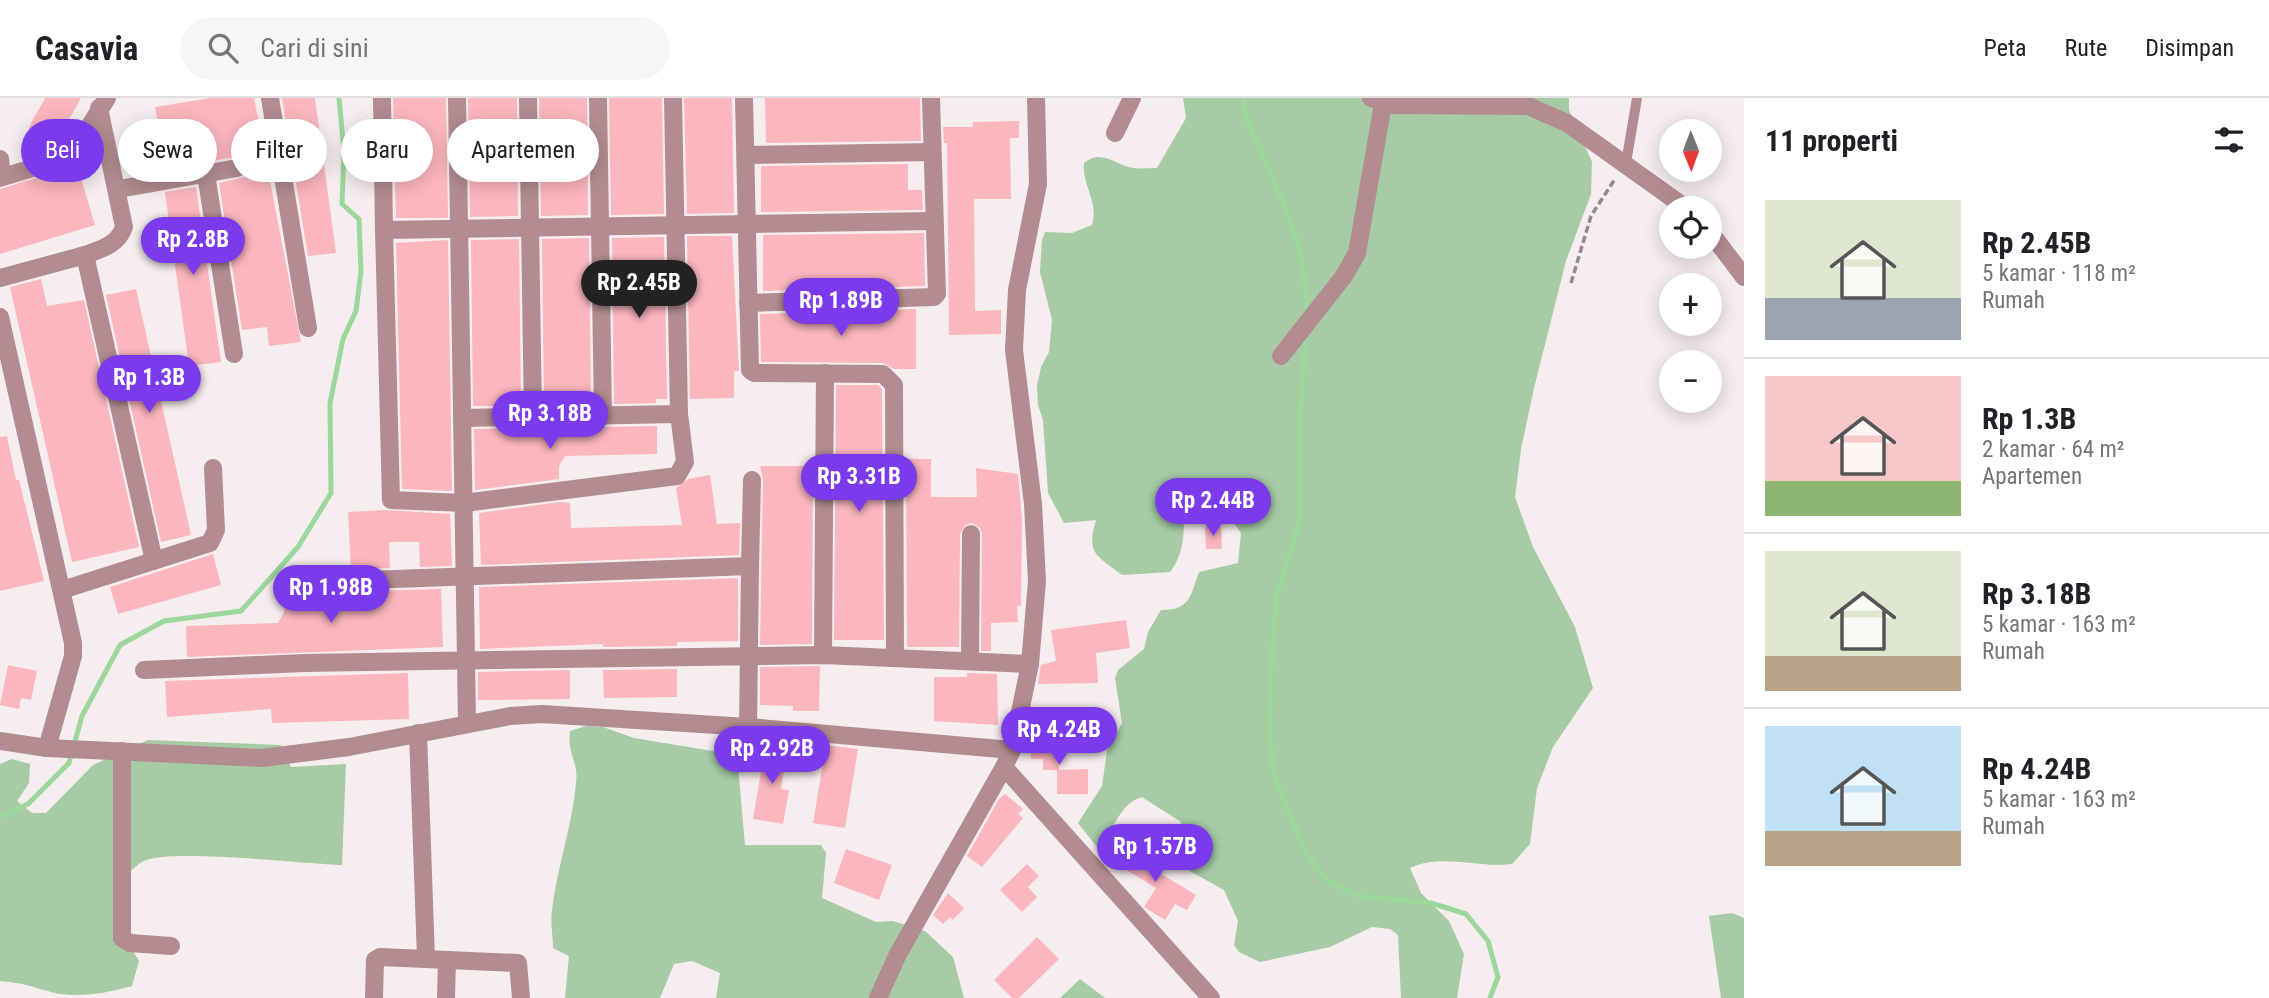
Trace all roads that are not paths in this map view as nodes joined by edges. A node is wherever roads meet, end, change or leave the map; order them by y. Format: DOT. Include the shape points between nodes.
graph roads {
  1 [pos="270,98"];
  2 [pos="382,98"];
  3 [pos="457,98"];
  4 [pos="528,98"];
  5 [pos="598,98"];
  6 [pos="673,98"];
  7 [pos="744,98"];
  8 [pos="931,98"];
  9 [pos="1036,98"];
  10 [pos="1132,98"];
  11 [pos="1637,98"];
  12 [pos="1377,101"];
  13 [pos="103,103"];
  14 [pos="1115,133"];
  15 [pos="932,152"];
  16 [pos="746,155"];
  17 [pos="0,159"];
  18 [pos="1626,163"];
  19 [pos="1,178"];
  20 [pos="160,182"];
  21 [pos="207,182"];
  22 [pos="119,189"];
  23 [pos="1670,196"];
  24 [pos="933,222"];
  25 [pos="748,224"];
  26 [pos="675,226"];
  27 [pos="600,227"];
  28 [pos="530,228"];
  29 [pos="459,229"];
  30 [pos="384,230"];
  31 [pos="1722,248"];
  32 [pos="85,255"];
  33 [pos="1744,277"];
  34 [pos="0,278"];
  35 [pos="748,303"];
  36 [pos="0,317"];
  37 [pos="308,328"];
  38 [pos="234,354"];
  39 [pos="1280,356"];
  40 [pos="825,373"];
  41 [pos="679,414"];
  42 [pos="603,416"];
  43 [pos="533,417"];
  44 [pos="462,418"];
  45 [pos="213,468"];
  46 [pos="752,480"];
  47 [pos="464,503"];
  48 [pos="971,534"];
  49 [pos="154,561"];
  50 [pos="750,566"];
  51 [pos="465,578"];
  52 [pos="287,583"];
  53 [pos="62,590"];
  54 [pos="823,655"];
  55 [pos="750,656"];
  56 [pos="895,658"];
  57 [pos="466,661"];
  58 [pos="970,661"];
  59 [pos="1030,664"];
  60 [pos="144,670"];
  61 [pos="467,723"];
  62 [pos="748,727"];
  63 [pos="418,733"];
  64 [pos="0,741"];
  65 [pos="55,748"];
  66 [pos="1012,750"];
  67 [pos="122,751"];
  68 [pos="1004,767"];
  69 [pos="171,946"];
  70 [pos="426,959"];
  71 [pos="447,960"];
  72 [pos="1204,996"];
  73 [pos="374,998"];
  74 [pos="446,998"];
  75 [pos="521,998"];
  76 [pos="878,998"];
  1 -- 37 [label="street"];
  2 -- 30 [label="street"];
  3 -- 29 [label="street"];
  4 -- 28 [label="street"];
  5 -- 27 [label="street"];
  6 -- 26 [label="street"];
  7 -- 16 [label="street"];
  8 -- 15 [label="street"];
  9 -- 59 [label="street" via="1038,184 1014,319 1036,543 1036,615"];
  10 -- 14 [label="street"];
  11 -- 18 [label="lane"];
  12 -- 18 [label="street" via="1528,107 1567,123"];
  12 -- 39 [label="street" via="1357,253"];
  13 -- 19 [label="street" via="66,158"];
  13 -- 22 [label="street"];
  15 -- 16 [label="street"];
  15 -- 24 [label="street"];
  16 -- 25 [label="street"];
  17 -- 19 [label="street"];
  18 -- 23 [label="street"];
  20 -- 22 [label="street"];
  21 -- 38 [label="street"];
  22 -- 32 [label="street" via="121,237"];
  24 -- 25 [label="street"];
  24 -- 35 [label="street" via="934,298"];
  25 -- 26 [label="street"];
  25 -- 35 [label="street"];
  26 -- 27 [label="street"];
  26 -- 41 [label="street"];
  27 -- 28 [label="street"];
  27 -- 42 [label="street"];
  28 -- 29 [label="street"];
  28 -- 43 [label="street"];
  29 -- 30 [label="street"];
  29 -- 44 [label="street"];
  30 -- 47 [label="street" via="389,498 394,502"];
  31 -- 33 [label="street"];
  32 -- 34 [label="street"];
  32 -- 49 [label="street"];
  35 -- 40 [label="street" via="751,372"];
  36 -- 53 [label="street"];
  40 -- 54 [label="street"];
  40 -- 56 [label="street" via="883,374 895,389"];
  41 -- 42 [label="street"];
  41 -- 47 [label="street" via="685,462 677,476"];
  42 -- 43 [label="street"];
  43 -- 44 [label="street"];
  44 -- 47 [label="street"];
  45 -- 49 [label="street" via="213,540"];
  46 -- 50 [label="street"];
  47 -- 51 [label="street"];
  48 -- 58 [label="street"];
  49 -- 53 [label="street"];
  50 -- 51 [label="street"];
  50 -- 55 [label="street"];
  51 -- 52 [label="street"];
  51 -- 57 [label="street"];
  53 -- 65 [label="street" via="73,656"];
  54 -- 55 [label="street"];
  54 -- 56 [label="street"];
  55 -- 57 [label="street"];
  55 -- 62 [label="street"];
  56 -- 58 [label="street"];
  57 -- 60 [label="street"];
  57 -- 61 [label="street"];
  58 -- 59 [label="street"];
  59 -- 66 [label="street"];
  61 -- 62 [label="street" via="542,714"];
  61 -- 63 [label="street"];
  62 -- 66 [label="street"];
  63 -- 67 [label="street" via="262,758"];
  63 -- 70 [label="street"];
  64 -- 65 [label="street"];
  65 -- 67 [label="street"];
  66 -- 68 [label="street"];
  67 -- 69 [label="street" via="122,938 130,943"];
  68 -- 72 [label="street"];
  68 -- 76 [label="street" via="898,954"];
  70 -- 71 [label="street"];
  70 -- 73 [label="street" via="376,958"];
  71 -- 74 [label="street"];
  71 -- 75 [label="street" via="518,963"];
}
